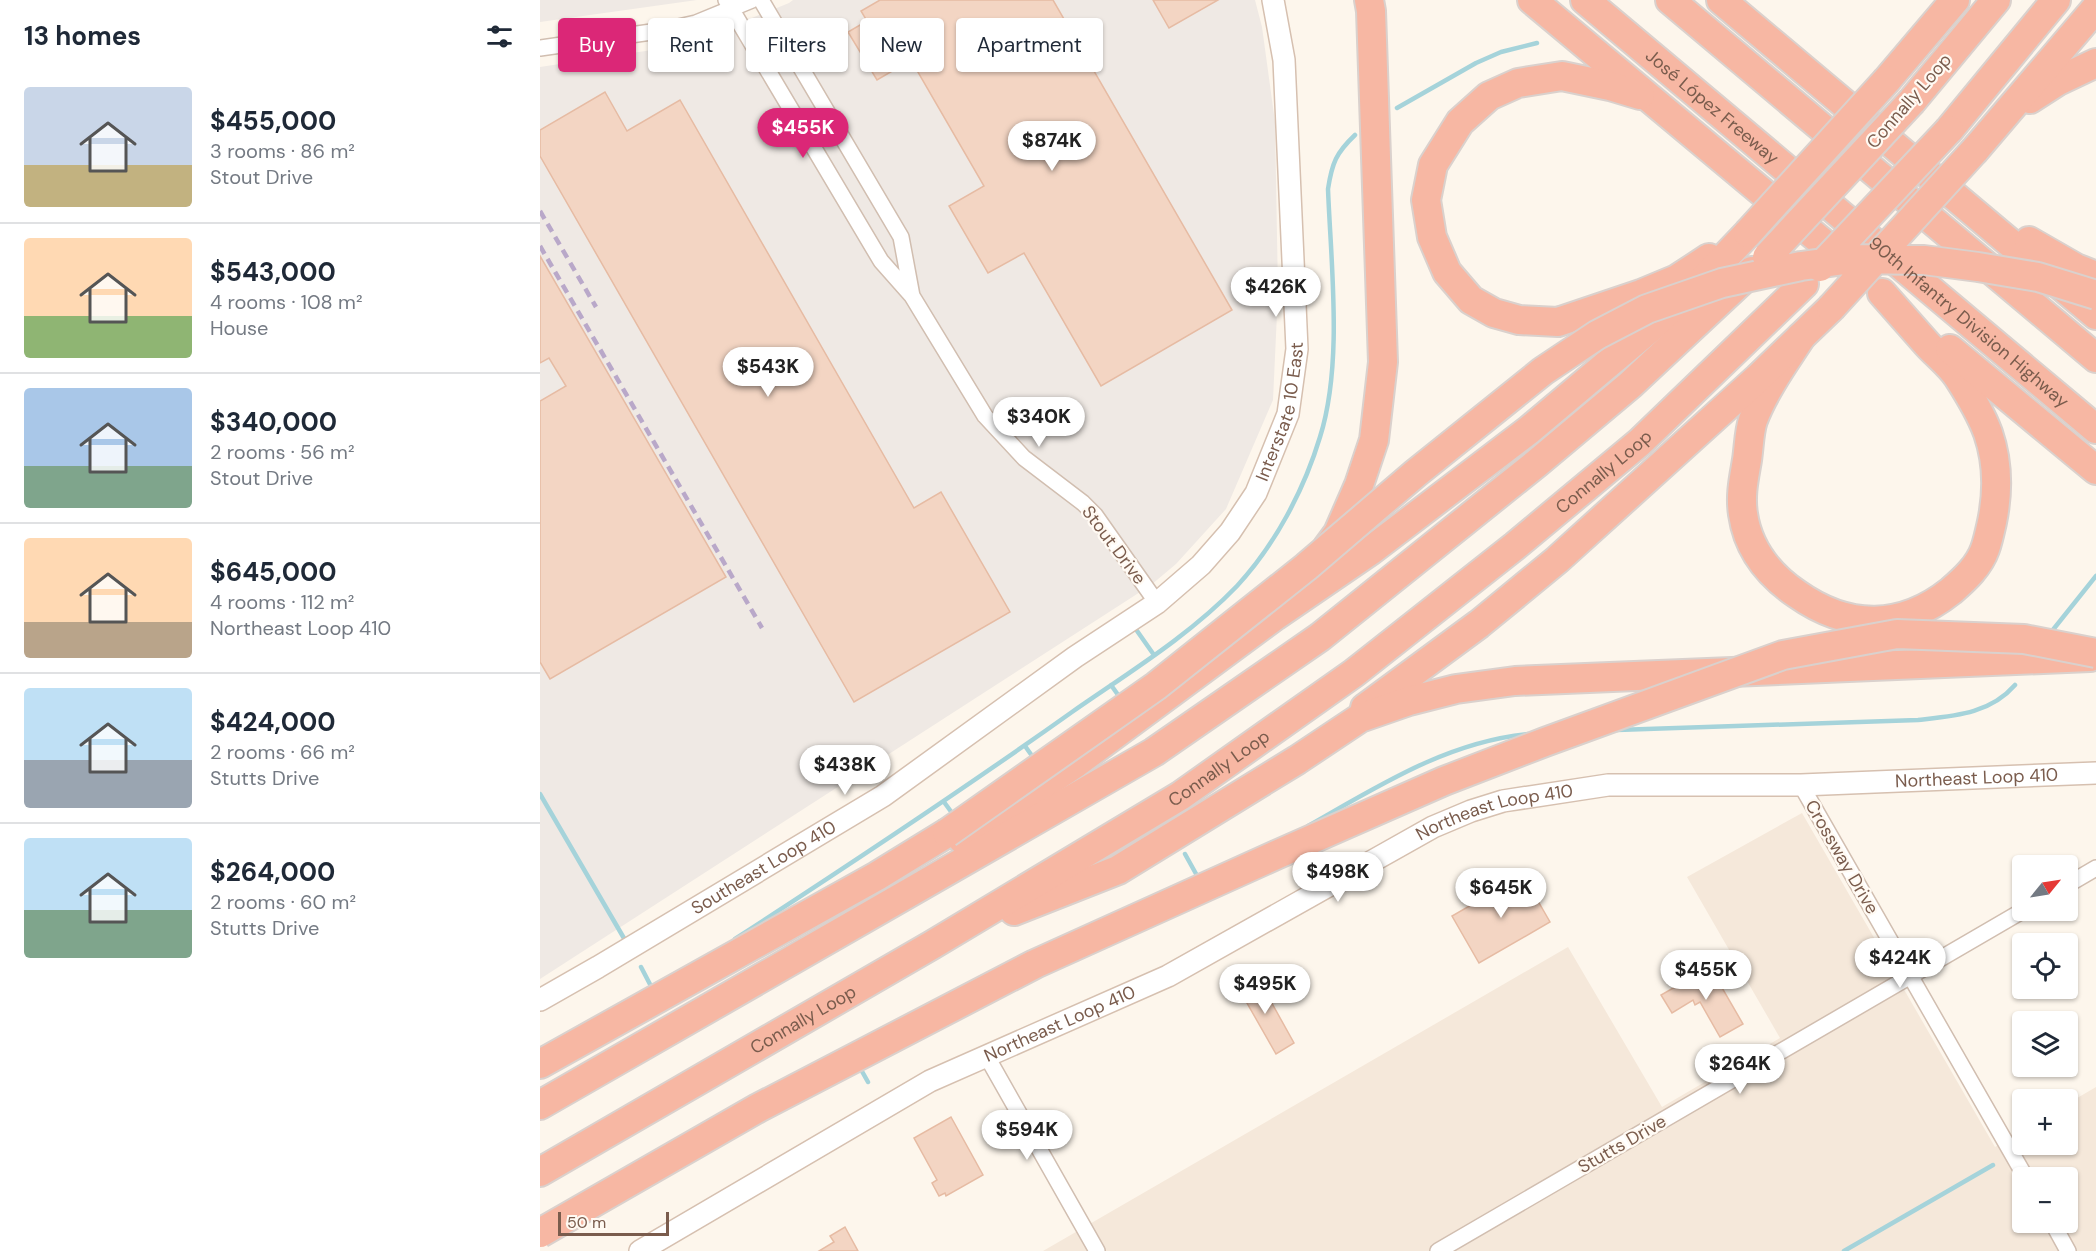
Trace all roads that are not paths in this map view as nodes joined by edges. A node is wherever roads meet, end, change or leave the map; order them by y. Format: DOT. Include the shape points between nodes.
graph roads {
  1 [pos="752,0"];
  2 [pos="761,0"];
  3 [pos="1274,0"];
  4 [pos="1369,0"];
  5 [pos="1533,0"];
  6 [pos="1585,0"];
  7 [pos="1670,0"];
  8 [pos="1721,0"];
  9 [pos="1751,0"];
  10 [pos="1941,0"];
  11 [pos="1955,0"];
  12 [pos="1996,0"];
  13 [pos="2056,0"];
  14 [pos="728,4"];
  15 [pos="2096,8"];
  16 [pos="540,48"];
  17 [pos="1913,52"];
  18 [pos="2096,63"];
  19 [pos="1829,91"];
  20 [pos="1648,97"];
  21 [pos="1856,114"];
  22 [pos="1999,122"];
  23 [pos="1975,214"];
  24 [pos="1840,216"];
  25 [pos="1748,233"];
  26 [pos="2096,276"];
  27 [pos="1882,293"];
  28 [pos="2096,295"];
  29 [pos="912,296"];
  30 [pos="2096,315"];
  31 [pos="1801,337"];
  32 [pos="2096,358"];
  33 [pos="2096,429"];
  34 [pos="2096,470"];
  35 [pos="1157,603"];
  36 [pos="1275,616"];
  37 [pos="2096,655"];
  38 [pos="1297,760"];
  39 [pos="2096,773"];
  40 [pos="1801,785"];
  41 [pos="2096,868"];
  42 [pos="2078,879"];
  43 [pos="2012,917"];
  44 [pos="932,945"];
  45 [pos="1912,977"];
  46 [pos="540,1000"];
  47 [pos="606,1028"];
  48 [pos="986,1055"];
  49 [pos="540,1058"];
  50 [pos="540,1064"];
  51 [pos="542,1104"];
  52 [pos="2020,1167"];
  53 [pos="540,1172"];
  54 [pos="540,1233"];
  55 [pos="2058,1233"];
  56 [pos="640,1251"];
  57 [pos="1097,1251"];
  58 [pos="1438,1251"];
  59 [pos="2068,1251"];
  1 -- 14 [label="street"];
  2 -- 29 [label="street, Stout Drive" via="901,237"];
  3 -- 35 [label="main road, Interstate 10 East" via="1284,60 1296,349 1288,414 1256,493 1230,532 1201,565"];
  4 -- 36 [label="highway" via="1383,362 1374,440 1338,533"];
  5 -- 20 [label="highway"];
  6 -- 24 [label="highway, José López Freeway"];
  7 -- 32 [label="highway"];
  8 -- 19 [label="highway"];
  9 -- 19 [label="highway" via="1762,18"];
  10 -- 17 [label="highway"];
  11 -- 17 [label="highway"];
  12 -- 51 [label="highway, Connally Loop, bridge" via="1912,101 1767,257 1537,464 1320,637 1154,752"];
  13 -- 44 [label="highway, Connally Loop, bridge" via="1949,130 1804,284 1640,442 1354,673 1180,796"];
  14 -- 16 [label="street" via="696,23"];
  14 -- 29 [label="street, Stout Drive" via="881,261"];
  15 -- 22 [label="highway"];
  17 -- 21 [label="highway, bridge"];
  18 -- 22 [label="highway" via="2035,95"];
  19 -- 21 [label="highway"];
  20 -- 25 [label="highway" via="1563,76 1518,83 1489,96 1460,122 1433,165 1426,200 1432,237 1447,272 1471,300 1494,313 1519,320 1558,322 1677,279"];
  20 -- 27 [label="highway"];
  21 -- 23 [label="highway"];
  21 -- 25 [label="highway, bridge"];
  22 -- 31 [label="highway, bridge"];
  23 -- 26 [label="highway"];
  23 -- 30 [label="highway"];
  24 -- 33 [label="highway, 90th Infantry Division Highway"];
  25 -- 36 [label="highway" via="1686,298 1529,430 1370,551"];
  27 -- 31 [label="highway" via="1957,375 1988,434 1995,469 1996,503 1985,549 1964,580 1926,607 1881,621 1834,615 1812,605 1779,581 1762,562 1750,539 1743,515 1742,490 1753,421"];
  27 -- 34 [label="highway"];
  28 -- 47 [label="highway, bridge" via="2038,277 1977,267 1924,260 1852,260 1722,283 1647,309 1597,335 1543,371 1156,686 947,833"];
  29 -- 35 [label="street, Stout Drive" via="986,416 1024,458 1095,515"];
  31 -- 38 [label="highway" via="1548,567 1479,624"];
  35 -- 46 [label="main road, Southeast Loop 410" via="1075,657 884,796"];
  36 -- 51 [label="highway" via="1076,763 950,847 596,1056"];
  37 -- 38 [label="highway" via="1515,681 1456,689 1360,718"];
  37 -- 54 [label="highway, bridge" via="2024,639 1898,634 1783,655 1556,738 1444,781 1035,964 758,1108"];
  38 -- 44 [label="highway" via="1118,870"];
  39 -- 40 [label="main road, Northeast Loop 410"];
  40 -- 45 [label="street, Crossway Drive"];
  40 -- 48 [label="main road, Northeast Loop 410" via="1608,785 1503,801 1471,810 1433,827 1168,976"];
  41 -- 42 [label="street"];
  43 -- 45 [label="street, Stutts Drive"];
  44 -- 53 [label="highway, Connally Loop"];
  45 -- 52 [label="street, Crossway Drive"];
  45 -- 58 [label="street, Stutts Drive"];
  47 -- 49 [label="highway"];
  47 -- 50 [label="highway"];
  48 -- 56 [label="main road, Northeast Loop 410" via="930,1081"];
  48 -- 57 [label="street"];
  55 -- 59 [label="street"];
}
